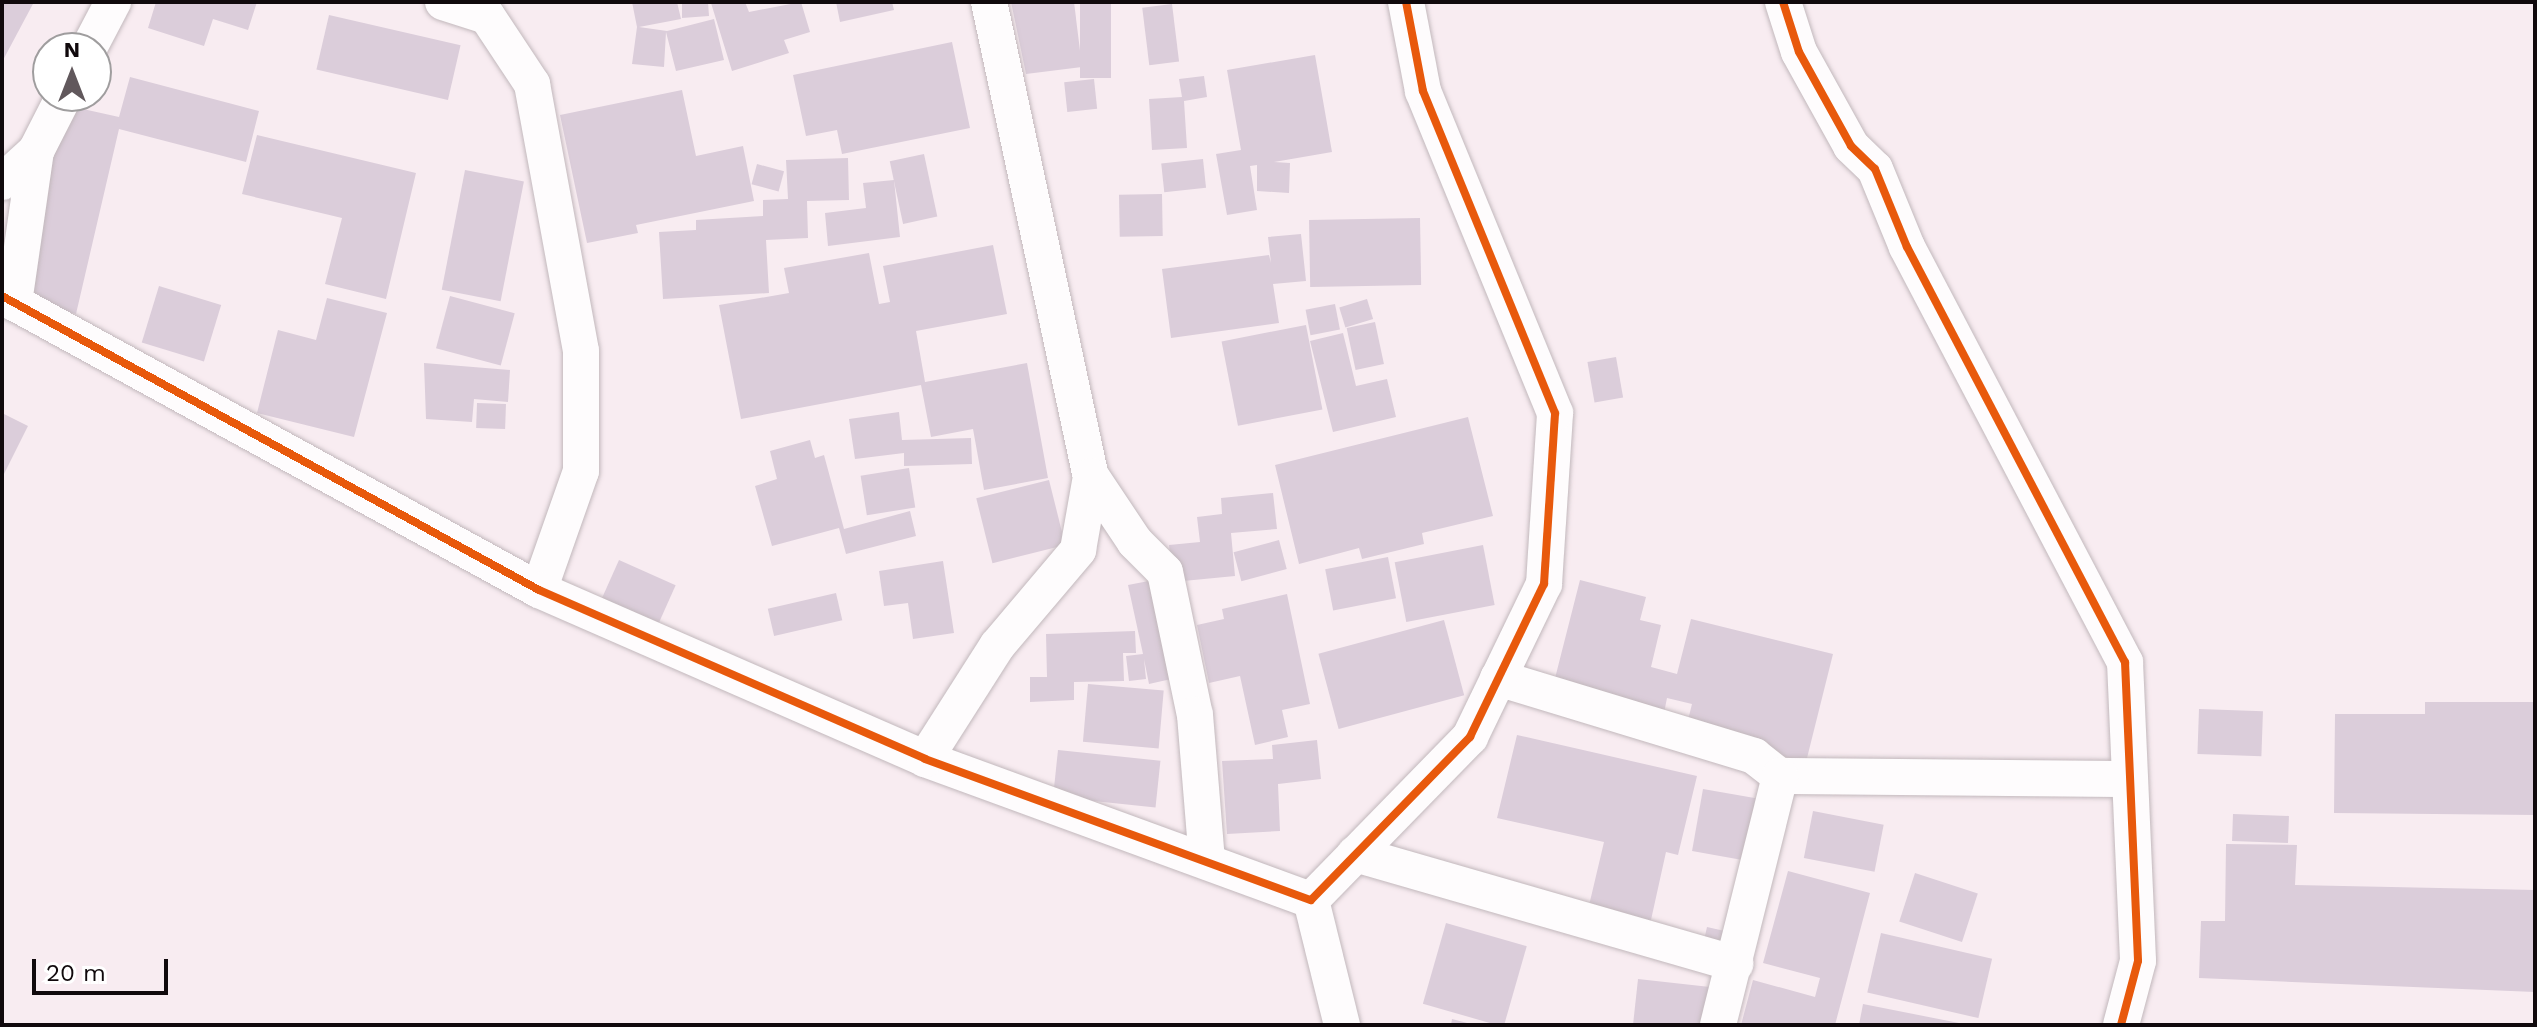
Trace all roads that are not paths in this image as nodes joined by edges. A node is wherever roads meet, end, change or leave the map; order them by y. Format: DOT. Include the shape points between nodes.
graph roads {
  1 [pos="113,2"];
  2 [pos="443,2"];
  3 [pos="989,2"];
  4 [pos="1406,2"];
  5 [pos="1783,2"];
  6 [pos="97,32"];
  7 [pos="56,112"];
  8 [pos="36,151"];
  9 [pos="2,182"];
  10 [pos="8,300"];
  11 [pos="1091,476"];
  12 [pos="539,590"];
  13 [pos="1498,678"];
  14 [pos="925,759"];
  15 [pos="1780,776"];
  16 [pos="2128,779"];
  17 [pos="1355,854"];
  18 [pos="1207,862"];
  19 [pos="1311,900"];
  20 [pos="1735,964"];
  21 [pos="1342,1025"];
  22 [pos="1718,1025"];
  23 [pos="2121,1025"];
  1 -- 6 [label="street"];
  2 -- 12 [label="street" via="487,16 532,84 581,351 581,471"];
  3 -- 11 [label="street"];
  4 -- 13 [label="street" via="1423,91 1555,413 1544,584"];
  5 -- 16 [label="street" via="1799,52 1851,146 1875,169 1907,247 2125,662"];
  7 -- 8 [label="street"];
  8 -- 9 [label="street"];
  8 -- 10 [label="street"];
  10 -- 12 [label="street"];
  11 -- 14 [label="street" via="1078,550 997,646"];
  11 -- 18 [label="street" via="1135,542 1165,572 1195,715"];
  12 -- 14 [label="street"];
  13 -- 15 [label="street" via="1754,756"];
  13 -- 17 [label="street" via="1470,737"];
  14 -- 18 [label="street"];
  15 -- 16 [label="street"];
  15 -- 20 [label="street"];
  16 -- 23 [label="street" via="2138,961"];
  17 -- 19 [label="street"];
  17 -- 20 [label="street"];
  18 -- 19 [label="street"];
  19 -- 21 [label="street"];
  20 -- 22 [label="street"];
}
